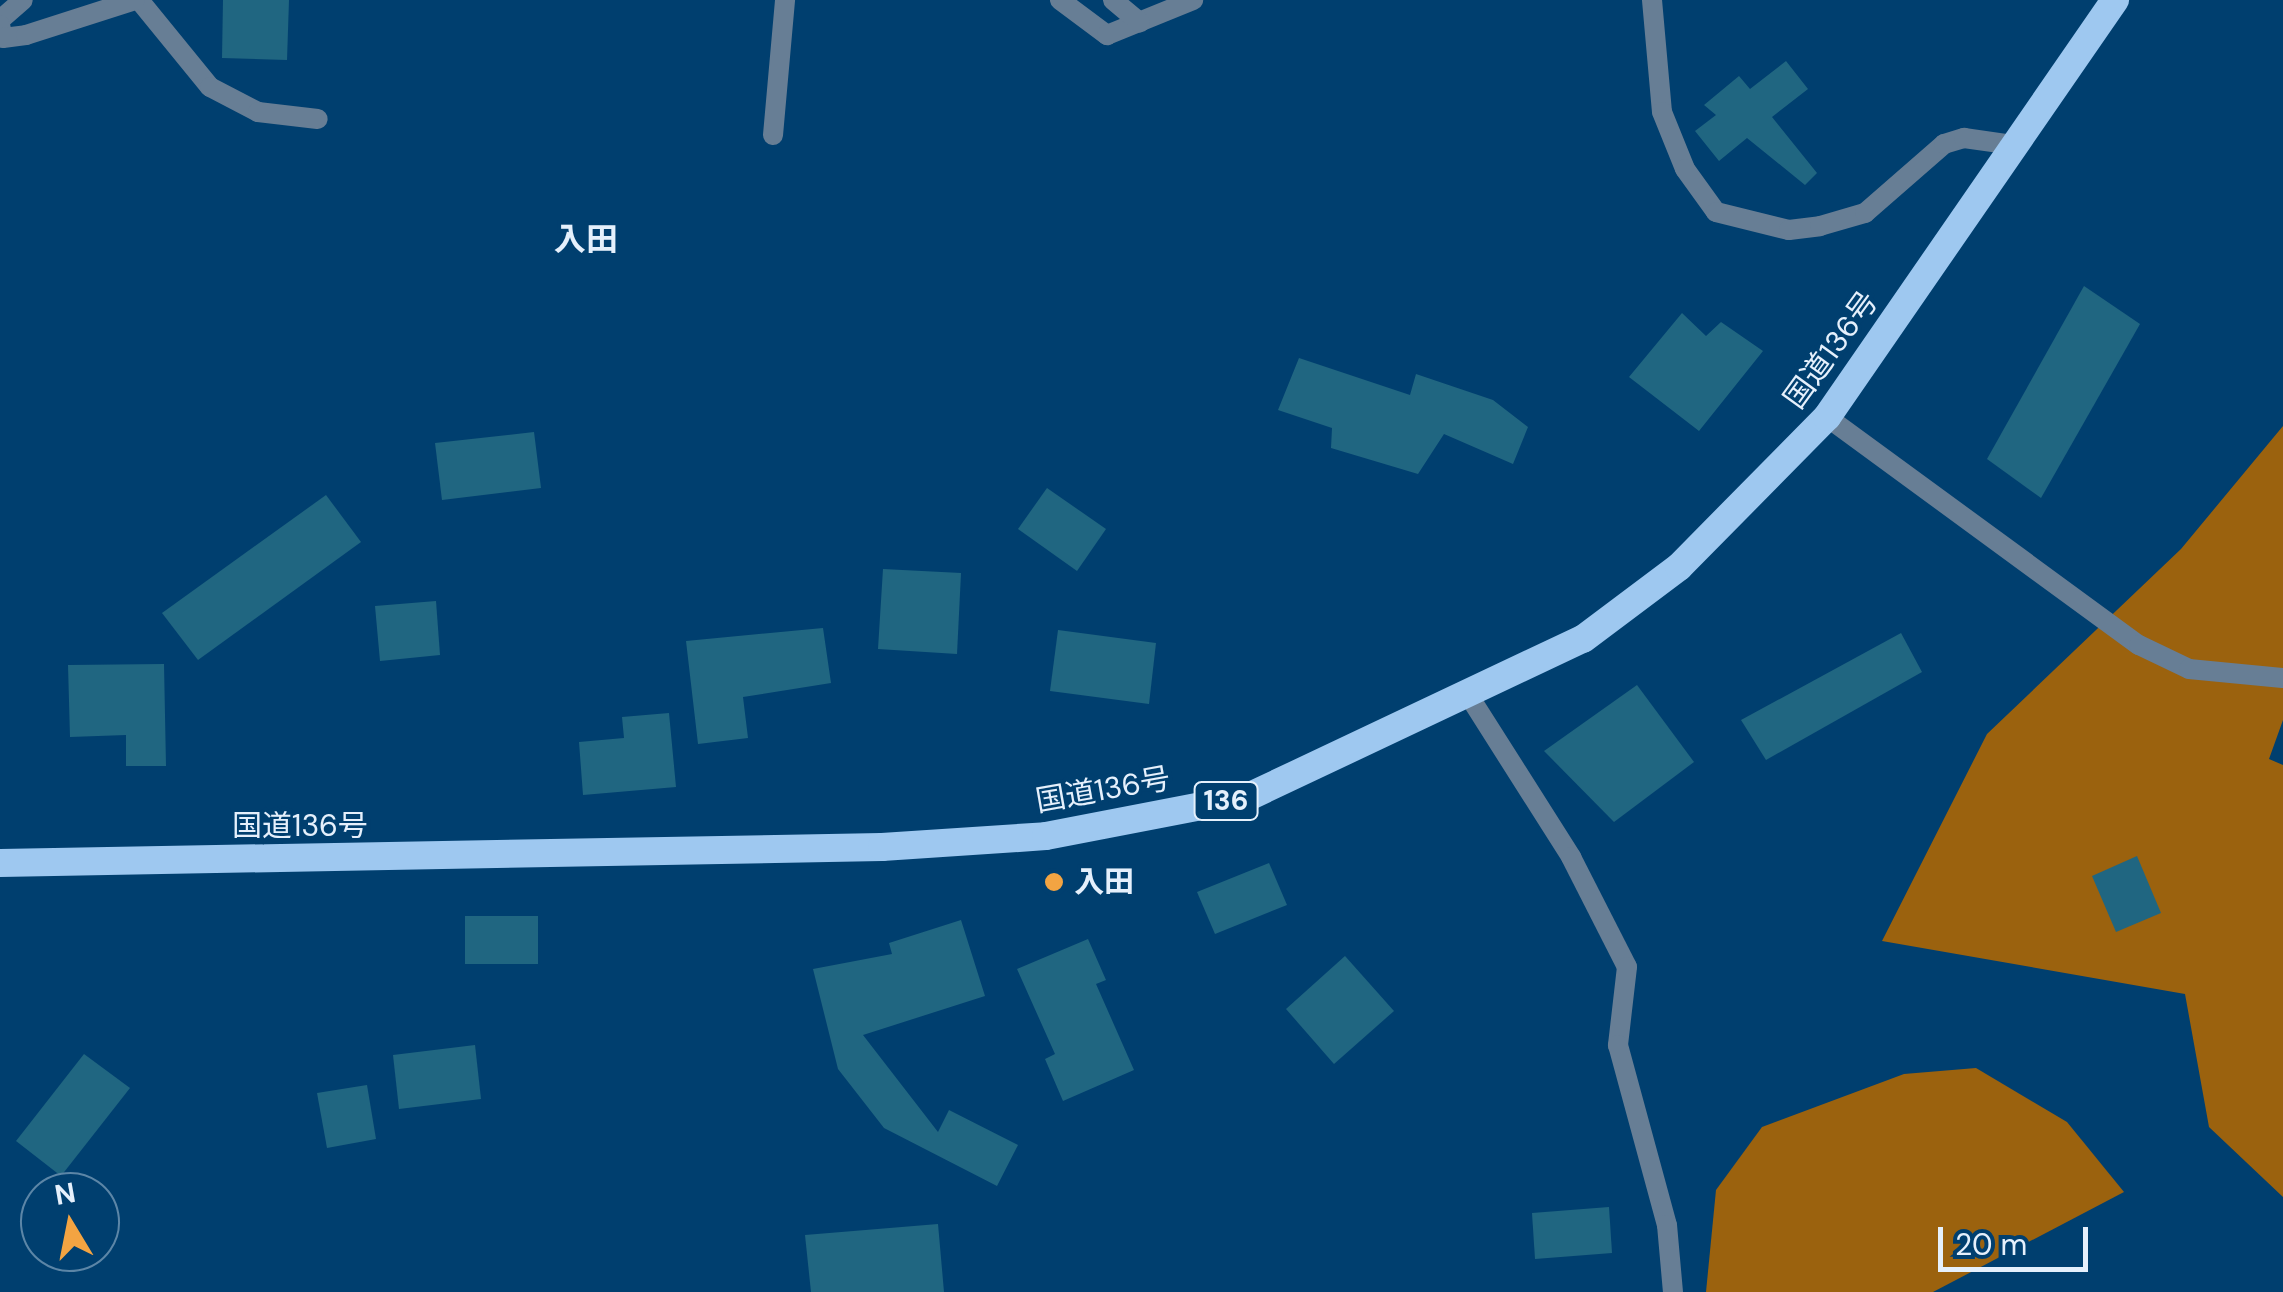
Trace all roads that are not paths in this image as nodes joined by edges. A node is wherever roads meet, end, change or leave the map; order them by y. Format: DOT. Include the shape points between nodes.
graph roads {
  1 [pos="23,0"];
  2 [pos="138,0"];
  3 [pos="785,0"];
  4 [pos="1060,0"];
  5 [pos="1113,0"];
  6 [pos="1193,0"];
  7 [pos="1652,0"];
  8 [pos="2115,0"];
  9 [pos="0,23"];
  10 [pos="1140,23"];
  11 [pos="318,119"];
  12 [pos="773,136"];
  13 [pos="2013,145"];
  14 [pos="1828,417"];
  15 [pos="2283,678"];
  16 [pos="1469,696"];
  17 [pos="0,863"];
  18 [pos="1673,1292"];
  1 -- 9 [label="street"];
  2 -- 9 [label="street" via="26,35 3,38"];
  2 -- 11 [label="street" via="210,87 258,112"];
  3 -- 12 [label="street"];
  4 -- 10 [label="street" via="1107,35"];
  5 -- 10 [label="street"];
  6 -- 10 [label="street"];
  7 -- 13 [label="street" via="1662,112 1684,169 1716,212 1789,230 1820,226 1865,213 1944,144 1964,138"];
  8 -- 13 [label="highway, 国道136号 / 136"];
  13 -- 14 [label="highway, 国道136号 / 136"];
  14 -- 15 [label="street" via="2139,645 2190,669"];
  14 -- 16 [label="highway, 国道136号 / 136" via="1679,567 1583,639"];
  16 -- 17 [label="highway, 国道136号 / 136" via="1248,796 1046,836 541,858"];
  16 -- 18 [label="street" via="1570,857 1626,967 1618,1045 1667,1225"];
}
